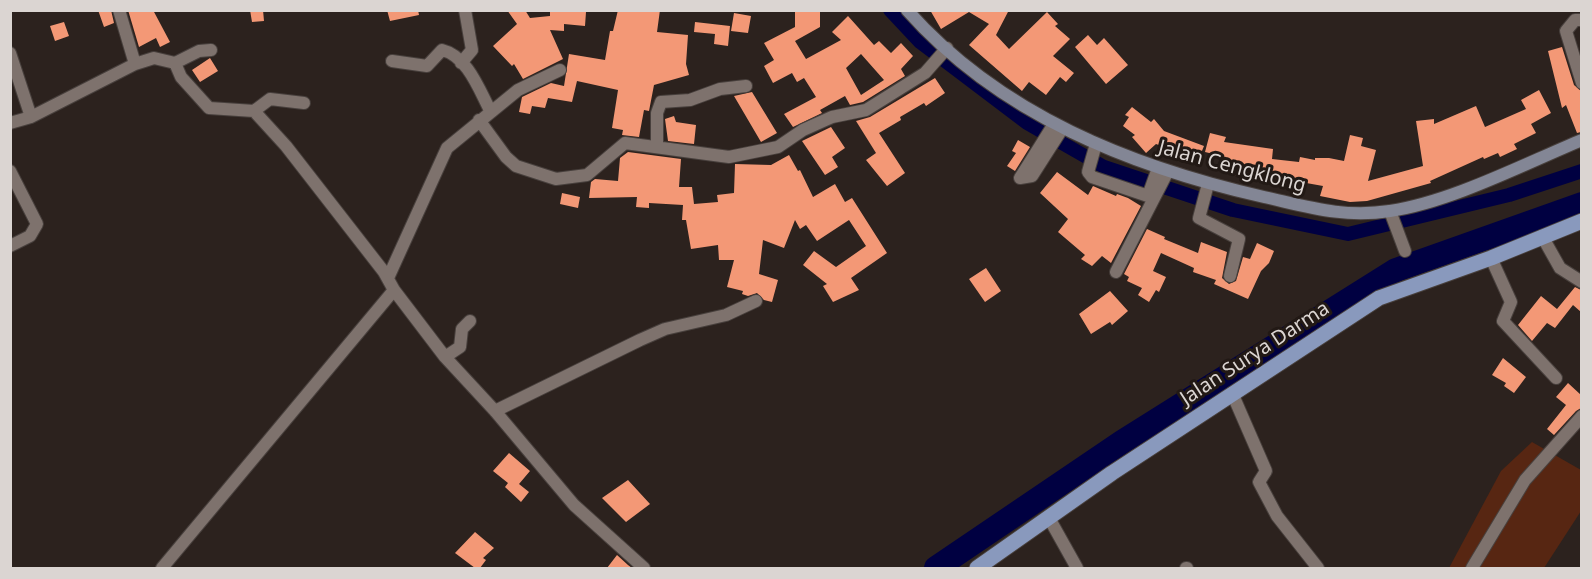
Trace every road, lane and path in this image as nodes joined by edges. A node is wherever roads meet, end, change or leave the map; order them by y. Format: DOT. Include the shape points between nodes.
graph roads {
  1 [pos="119,10"];
  2 [pos="465,10"];
  3 [pos="907,10"];
  4 [pos="1581,21"];
  5 [pos="211,50"];
  6 [pos="944,52"];
  7 [pos="10,53"];
  8 [pos="392,61"];
  9 [pos="175,63"];
  10 [pos="462,63"];
  11 [pos="135,64"];
  12 [pos="560,70"];
  13 [pos="1581,83"];
  14 [pos="746,86"];
  15 [pos="304,103"];
  16 [pos="254,111"];
  17 [pos="491,112"];
  18 [pos="31,117"];
  19 [pos="479,120"];
  20 [pos="10,123"];
  21 [pos="1056,130"];
  22 [pos="1581,140"];
  23 [pos="657,146"];
  24 [pos="1095,148"];
  25 [pos="1035,164"];
  26 [pos="10,171"];
  27 [pos="1162,173"];
  28 [pos="1207,188"];
  29 [pos="1154,192"];
  30 [pos="1391,214"];
  31 [pos="1581,221"];
  32 [pos="1542,236"];
  33 [pos="10,246"];
  34 [pos="1405,250"];
  35 [pos="1491,258"];
  36 [pos="1116,272"];
  37 [pos="1230,276"];
  38 [pos="388,278"];
  39 [pos="1581,282"];
  40 [pos="394,290"];
  41 [pos="756,301"];
  42 [pos="470,321"];
  43 [pos="445,357"];
  44 [pos="1556,378"];
  45 [pos="1232,393"];
  46 [pos="495,411"];
  47 [pos="1581,416"];
  48 [pos="1049,518"];
  49 [pos="162,568"];
  50 [pos="644,568"];
  51 [pos="977,568"];
  52 [pos="1077,568"];
  53 [pos="1318,568"];
  54 [pos="1472,568"];
  1 -- 11 [label="street"];
  2 -- 10 [label="street" via="472,50"];
  3 -- 6 [label="main road, Jalan Cengklong"];
  4 -- 13 [label="street" via="1575,20 1566,31"];
  5 -- 9 [label="street" via="199,51"];
  6 -- 21 [label="main road, Jalan Cengklong"];
  6 -- 23 [label="street" via="926,72 866,110 832,117 778,147 729,157"];
  7 -- 18 [label="street"];
  8 -- 10 [label="street" via="427,66 442,50"];
  9 -- 11 [label="street" via="154,58"];
  9 -- 16 [label="street" via="181,77 209,108"];
  10 -- 17 [label="street"];
  11 -- 18 [label="street"];
  12 -- 17 [label="street" via="518,90"];
  14 -- 23 [label="street" via="720,89 690,100 662,102 657,113"];
  15 -- 16 [label="street" via="270,99"];
  16 -- 38 [label="street" via="286,146"];
  17 -- 19 [label="street"];
  18 -- 20 [label="street"];
  19 -- 23 [label="street" via="516,166 556,178 587,175 625,143"];
  19 -- 38 [label="street" via="447,148"];
  21 -- 24 [label="main road, Jalan Cengklong"];
  21 -- 25 [label="street"];
  22 -- 30 [label="main road, Jalan Cengklong" via="1443,197"];
  24 -- 27 [label="main road, Jalan Cengklong"];
  24 -- 29 [label="street" via="1088,172 1092,177 1148,196"];
  26 -- 33 [label="street" via="38,224 30,236"];
  27 -- 28 [label="main road, Jalan Cengklong"];
  27 -- 29 [label="street"];
  28 -- 30 [label="main road, Jalan Cengklong" via="1339,214"];
  28 -- 37 [label="street" via="1200,208 1201,220 1239,239"];
  29 -- 36 [label="street"];
  30 -- 34 [label="street"];
  31 -- 32 [label="main road, Jalan Surya Darma"];
  32 -- 35 [label="main road, Jalan Surya Darma"];
  32 -- 39 [label="street" via="1560,268"];
  35 -- 44 [label="street" via="1510,302 1503,321"];
  35 -- 45 [label="main road, Jalan Surya Darma" via="1379,298"];
  38 -- 40 [label="street"];
  40 -- 43 [label="street"];
  40 -- 49 [label="street"];
  41 -- 46 [label="street" via="726,315 687,323 640,340"];
  42 -- 43 [label="street" via="462,329 460,347"];
  43 -- 46 [label="street"];
  45 -- 48 [label="main road, Jalan Surya Darma"];
  45 -- 53 [label="street" via="1266,471 1259,482 1277,516"];
  46 -- 50 [label="street" via="574,505"];
  47 -- 54 [label="street" via="1524,480"];
  48 -- 51 [label="main road, Jalan Surya Darma"];
  48 -- 52 [label="street"];
}
